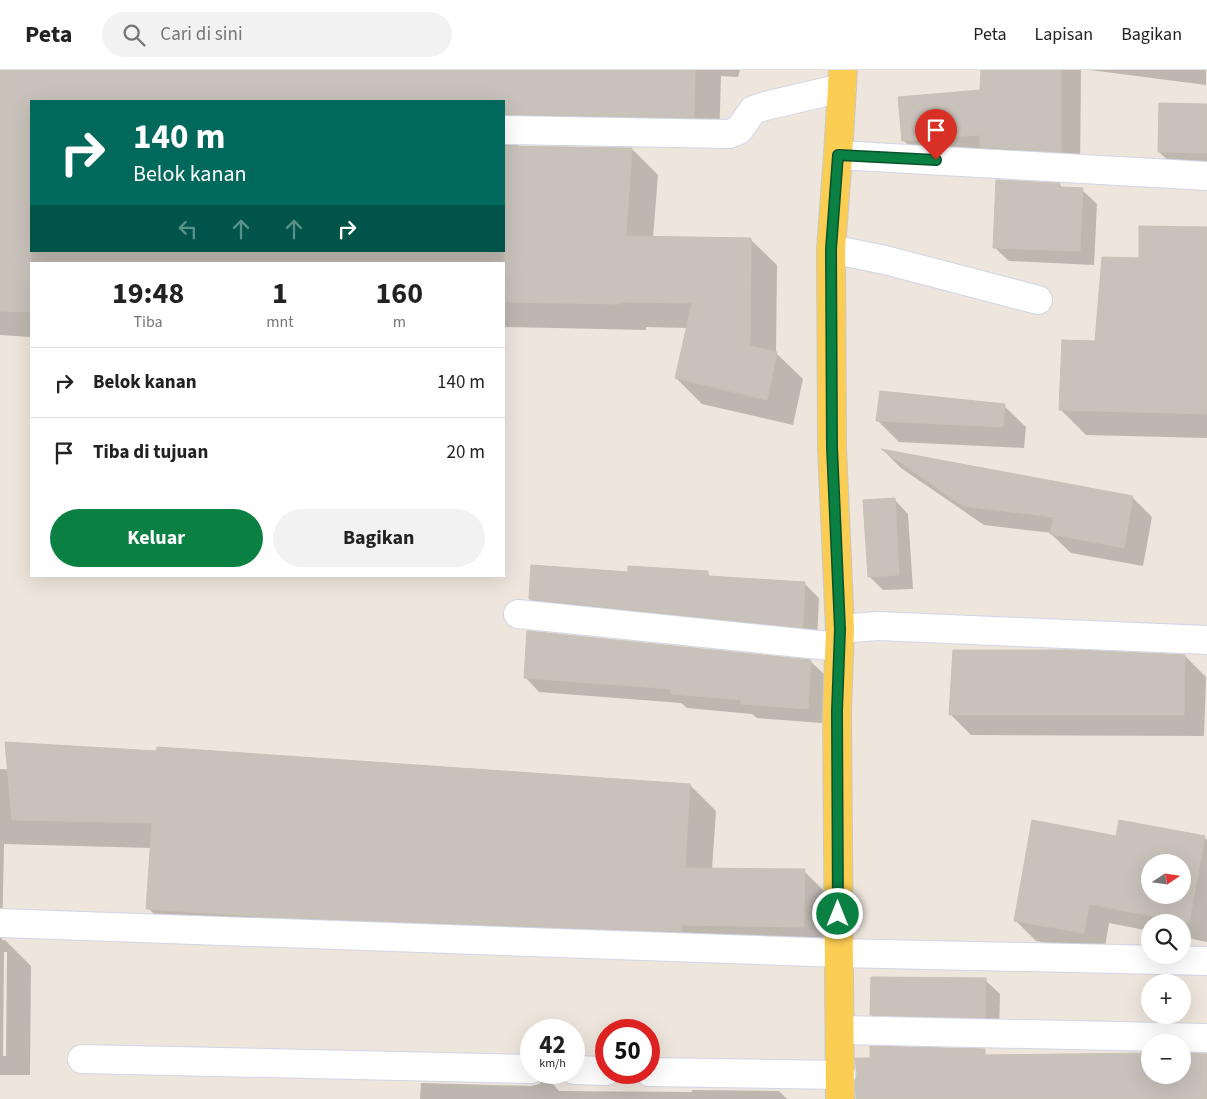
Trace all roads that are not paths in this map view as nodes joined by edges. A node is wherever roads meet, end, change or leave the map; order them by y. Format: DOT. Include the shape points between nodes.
graph roads {
  1 [pos="842,79"];
  2 [pos="505,130"];
  3 [pos="838,155"];
  4 [pos="1207,176"];
  5 [pos="831,249"];
  6 [pos="1038,300"];
  7 [pos="518,614"];
  8 [pos="840,638"];
  9 [pos="1207,640"];
  10 [pos="0,923"];
  11 [pos="838,953"];
  12 [pos="1207,961"];
  13 [pos="840,1030"];
  14 [pos="1207,1038"];
  15 [pos="82,1059"];
  16 [pos="520,1069"];
  17 [pos="660,1073"];
  18 [pos="840,1087"];
  1 -- 2 [label="street" via="752,110 739,130 730,134"];
  1 -- 3 [label="main road"];
  3 -- 4 [label="street"];
  3 -- 5 [label="main road"];
  5 -- 6 [label="street"];
  5 -- 8 [label="main road" via="832,447"];
  7 -- 8 [label="street"];
  8 -- 9 [label="street" via="878,626"];
  8 -- 11 [label="main road" via="837,711"];
  10 -- 11 [label="street"];
  11 -- 12 [label="street"];
  11 -- 13 [label="main road"];
  13 -- 14 [label="street"];
  13 -- 18 [label="main road"];
  15 -- 16 [label="street"];
  17 -- 18 [label="street"];
}
